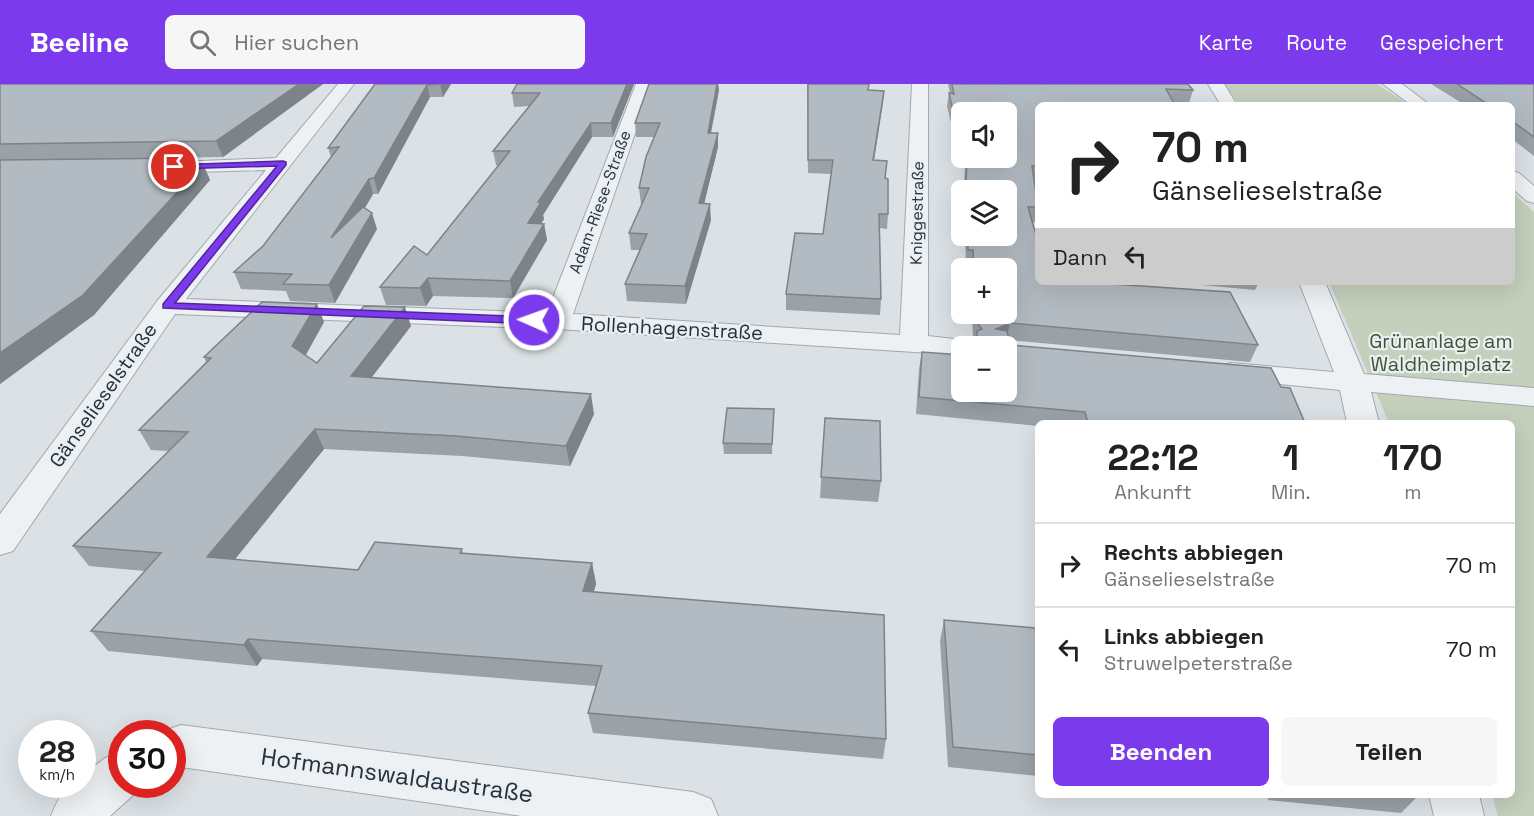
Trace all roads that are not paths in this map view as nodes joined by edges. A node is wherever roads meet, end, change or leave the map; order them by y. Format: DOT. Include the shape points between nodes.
graph roads {
  1 [pos="346,84"];
  2 [pos="644,84"];
  3 [pos="920,84"];
  4 [pos="1215,84"];
  5 [pos="1391,84"];
  6 [pos="1227,102"];
  7 [pos="1418,102"];
  8 [pos="283,164"];
  9 [pos="141,168"];
  10 [pos="1515,180"];
  11 [pos="1534,196"];
  12 [pos="1313,285"];
  13 [pos="167,306"];
  14 [pos="557,321"];
  15 [pos="914,343"];
  16 [pos="951,346"];
  17 [pos="1203,369"];
  18 [pos="1353,383"];
  19 [pos="1534,397"];
  20 [pos="1362,420"];
  21 [pos="0,541"];
  22 [pos="186,747"];
  23 [pos="108,786"];
  24 [pos="1455,798"];
  25 [pos="76,816"];
  26 [pos="693,816"];
  27 [pos="1459,816"];
  1 -- 8 [label="street, Gänselieselstraße"];
  2 -- 14 [label="street, Adam-Riese-Straße"];
  3 -- 15 [label="street, Kniggestraße"];
  4 -- 6 [label="street"];
  5 -- 7 [label="street"];
  8 -- 9 [label="street"];
  8 -- 13 [label="street, Gänselieselstraße"];
  10 -- 11 [label="street"];
  12 -- 18 [label="street"];
  13 -- 14 [label="street, Rollenhagenstraße"];
  13 -- 21 [label="street, Gänselieselstraße"];
  14 -- 15 [label="street, Rollenhagenstraße"];
  15 -- 16 [label="street, Rollenhagenstraße"];
  17 -- 18 [label="street"];
  18 -- 19 [label="street"];
  18 -- 20 [label="street"];
  22 -- 26 [label="street, Hofmannswaldaustraße"];
  23 -- 25 [label="street"];
  24 -- 27 [label="street"];
}
